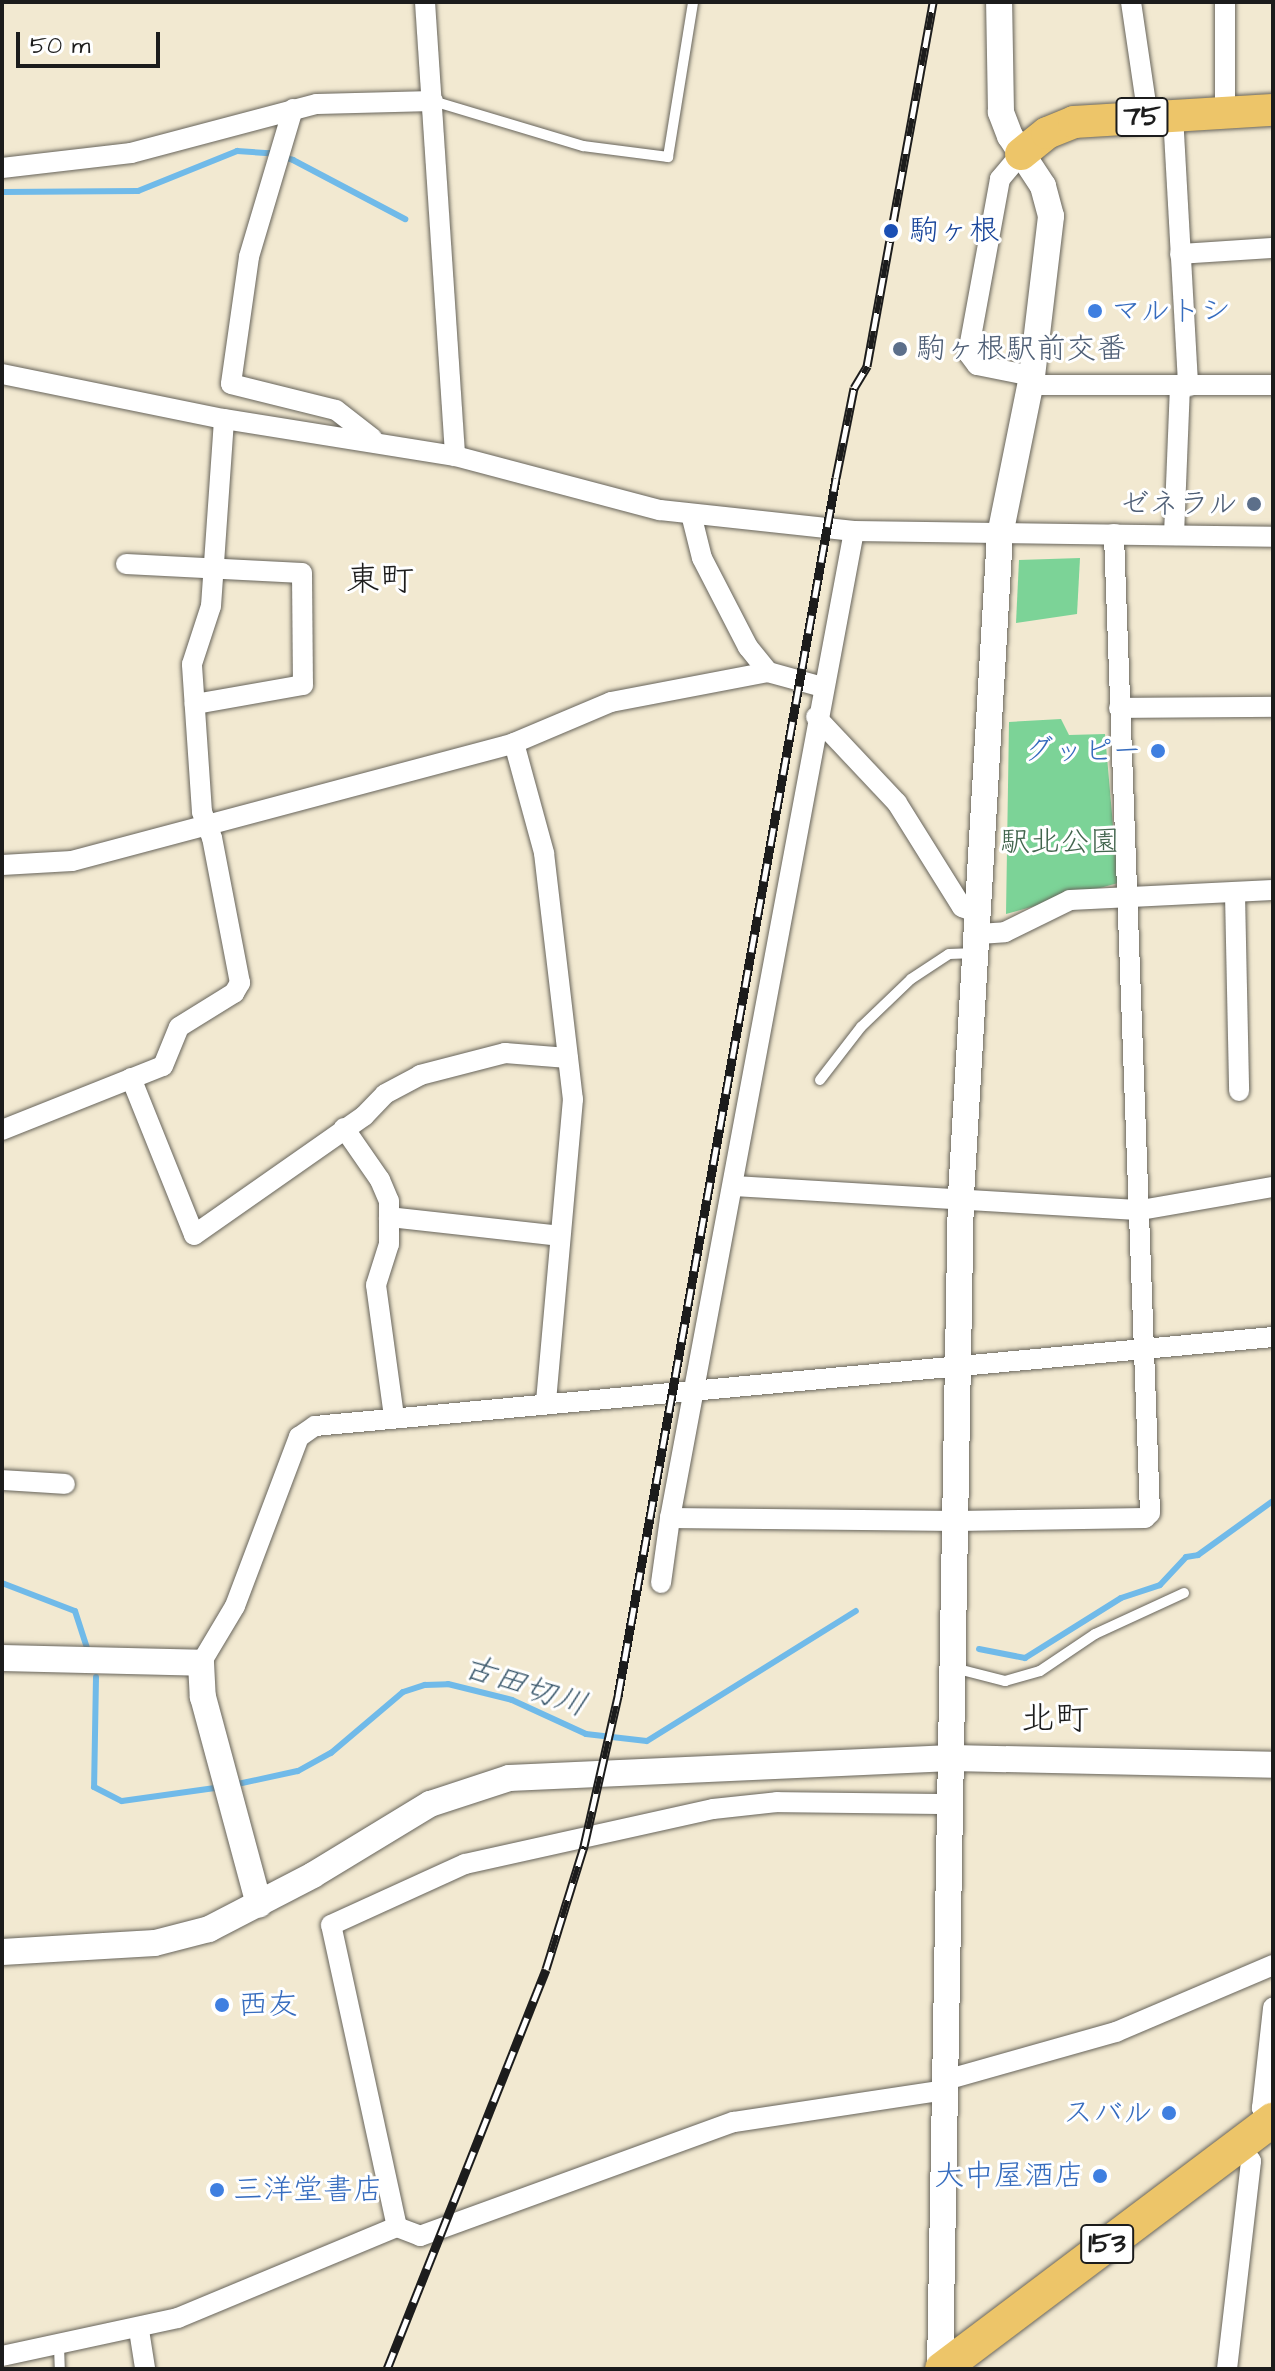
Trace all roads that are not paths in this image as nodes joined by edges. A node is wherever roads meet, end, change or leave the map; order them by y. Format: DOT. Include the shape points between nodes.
graph roads {
  1 [pos="425,2"];
  2 [pos="693,2"];
  3 [pos="999,2"];
  4 [pos="1131,2"];
  5 [pos="1225,2"];
  6 [pos="433,101"];
  7 [pos="293,109"];
  8 [pos="1273,110"];
  9 [pos="1225,112"];
  10 [pos="1161,116"];
  11 [pos="1021,154"];
  12 [pos="2,168"];
  13 [pos="1273,248"];
  14 [pos="1180,254"];
  15 [pos="2,374"];
  16 [pos="1031,381"];
  17 [pos="1273,385"];
  18 [pos="1184,387"];
  19 [pos="224,419"];
  20 [pos="375,441"];
  21 [pos="455,456"];
  22 [pos="691,514"];
  23 [pos="854,531"];
  24 [pos="1114,534"];
  25 [pos="1000,535"];
  26 [pos="1174,535"];
  27 [pos="1273,537"];
  28 [pos="126,564"];
  29 [pos="212,568"];
  30 [pos="768,672"];
  31 [pos="823,687"];
  32 [pos="195,704"];
  33 [pos="1273,707"];
  34 [pos="1119,708"];
  35 [pos="816,717"];
  36 [pos="514,743"];
  37 [pos="209,825"];
  38 [pos="2,865"];
  39 [pos="1273,890"];
  40 [pos="1235,894"];
  41 [pos="1126,895"];
  42 [pos="979,934"];
  43 [pos="568,1058"];
  44 [pos="131,1078"];
  45 [pos="820,1080"];
  46 [pos="1239,1091"];
  47 [pos="344,1128"];
  48 [pos="2,1130"];
  49 [pos="734,1186"];
  50 [pos="1273,1187"];
  51 [pos="961,1195"];
  52 [pos="1141,1210"];
  53 [pos="389,1217"];
  54 [pos="560,1236"];
  55 [pos="1273,1337"];
  56 [pos="1145,1349"];
  57 [pos="961,1365"];
  58 [pos="696,1391"];
  59 [pos="546,1402"];
  60 [pos="394,1416"];
  61 [pos="2,1480"];
  62 [pos="65,1484"];
  63 [pos="670,1518"];
  64 [pos="957,1521"];
  65 [pos="661,1583"];
  66 [pos="1184,1593"];
  67 [pos="2,1658"];
  68 [pos="201,1663"];
  69 [pos="954,1668"];
  70 [pos="952,1758"];
  71 [pos="1273,1765"];
  72 [pos="951,1804"];
  73 [pos="259,1905"];
  74 [pos="2,1952"];
  75 [pos="1273,1965"];
  76 [pos="1273,2008"];
  77 [pos="945,2085"];
  78 [pos="1272,2121"];
  79 [pos="1240,2147"];
  80 [pos="397,2227"];
  81 [pos="139,2330"];
  82 [pos="59,2346"];
  83 [pos="2,2356"];
  84 [pos="60,2369"];
  85 [pos="145,2369"];
  86 [pos="941,2369"];
  87 [pos="1227,2369"];
  1 -- 6 [label="street"];
  2 -- 6 [label="lane" via="668,157 583,146"];
  3 -- 11 [label="street" via="1001,112"];
  4 -- 10 [label="street"];
  5 -- 9 [label="street"];
  6 -- 7 [label="street"];
  6 -- 21 [label="street"];
  7 -- 12 [label="street" via="131,153"];
  7 -- 20 [label="street" via="249,257 231,384 336,410"];
  8 -- 9 [label="main road, 75"];
  9 -- 10 [label="main road, 75"];
  10 -- 11 [label="main road, 75" via="1074,122 1047,133"];
  10 -- 14 [label="street"];
  11 -- 16 [label="street" via="1043,186 1051,216"];
  11 -- 16 [label="street" via="1000,179 968,353 977,365"];
  13 -- 14 [label="street"];
  14 -- 18 [label="street"];
  15 -- 19 [label="street"];
  16 -- 18 [label="street"];
  16 -- 25 [label="street"];
  17 -- 18 [label="street"];
  18 -- 26 [label="street"];
  19 -- 20 [label="street"];
  19 -- 29 [label="street"];
  20 -- 21 [label="street"];
  21 -- 22 [label="street"];
  22 -- 23 [label="street"];
  22 -- 30 [label="street" via="702,558 735,624"];
  23 -- 25 [label="street"];
  23 -- 31 [label="street"];
  24 -- 25 [label="street"];
  24 -- 26 [label="street"];
  24 -- 34 [label="street"];
  25 -- 42 [label="street"];
  26 -- 27 [label="street"];
  28 -- 29 [label="street"];
  29 -- 32 [label="street" via="211,606 192,664"];
  29 -- 32 [label="street" via="302,573 303,685"];
  30 -- 31 [label="street"];
  30 -- 36 [label="street" via="611,702"];
  31 -- 35 [label="street"];
  32 -- 37 [label="street" via="202,812"];
  33 -- 34 [label="street"];
  34 -- 41 [label="street"];
  35 -- 42 [label="street" via="897,803"];
  35 -- 49 [label="street"];
  36 -- 37 [label="street" via="355,781"];
  36 -- 43 [label="street" via="544,853"];
  37 -- 38 [label="street" via="72,861"];
  37 -- 44 [label="street" via="240,983 234,993 179,1027 163,1066"];
  39 -- 40 [label="street"];
  40 -- 41 [label="street"];
  40 -- 46 [label="street"];
  41 -- 42 [label="street" via="1070,900 1005,932"];
  41 -- 52 [label="street"];
  42 -- 45 [label="lane" via="911,979 861,1027"];
  42 -- 51 [label="street"];
  43 -- 47 [label="street" via="505,1053 420,1075 385,1094"];
  43 -- 54 [label="street" via="572,1134"];
  44 -- 47 [label="street" via="194,1235"];
  44 -- 48 [label="street"];
  47 -- 53 [label="street" via="380,1180"];
  49 -- 51 [label="street"];
  49 -- 58 [label="street"];
  50 -- 52 [label="street"];
  51 -- 52 [label="street"];
  51 -- 57 [label="street"];
  52 -- 56 [label="street"];
  53 -- 54 [label="street"];
  53 -- 60 [label="street" via="389,1244 376,1285"];
  54 -- 59 [label="street"];
  55 -- 56 [label="street"];
  56 -- 57 [label="street"];
  56 -- 64 [label="street" via="1150,1513 1145,1518"];
  57 -- 58 [label="street"];
  57 -- 64 [label="street"];
  58 -- 59 [label="street"];
  58 -- 63 [label="street"];
  59 -- 60 [label="street"];
  60 -- 68 [label="street" via="315,1426 299,1437 235,1606"];
  61 -- 62 [label="street"];
  63 -- 64 [label="street"];
  63 -- 65 [label="street"];
  64 -- 69 [label="street"];
  66 -- 69 [label="lane" via="1095,1634 1040,1671 1005,1681"];
  67 -- 68 [label="street"];
  68 -- 73 [label="street" via="203,1697"];
  69 -- 70 [label="street"];
  70 -- 71 [label="street"];
  70 -- 72 [label="street"];
  70 -- 73 [label="street" via="509,1778 430,1804"];
  72 -- 77 [label="street"];
  72 -- 80 [label="street" via="777,1802 713,1809 465,1864 331,1925"];
  73 -- 74 [label="street" via="209,1929 155,1943"];
  75 -- 77 [label="street" via="1116,2032"];
  76 -- 78 [label="street" via="1262,2108"];
  77 -- 80 [label="street" via="734,2122 420,2236"];
  77 -- 86 [label="street"];
  78 -- 79 [label="highway, 153"];
  79 -- 86 [label="highway, 153"];
  79 -- 87 [label="street" via="1251,2161"];
  80 -- 81 [label="street"];
  81 -- 82 [label="street"];
  81 -- 85 [label="street"];
  82 -- 83 [label="street"];
  82 -- 84 [label="lane"];
}
